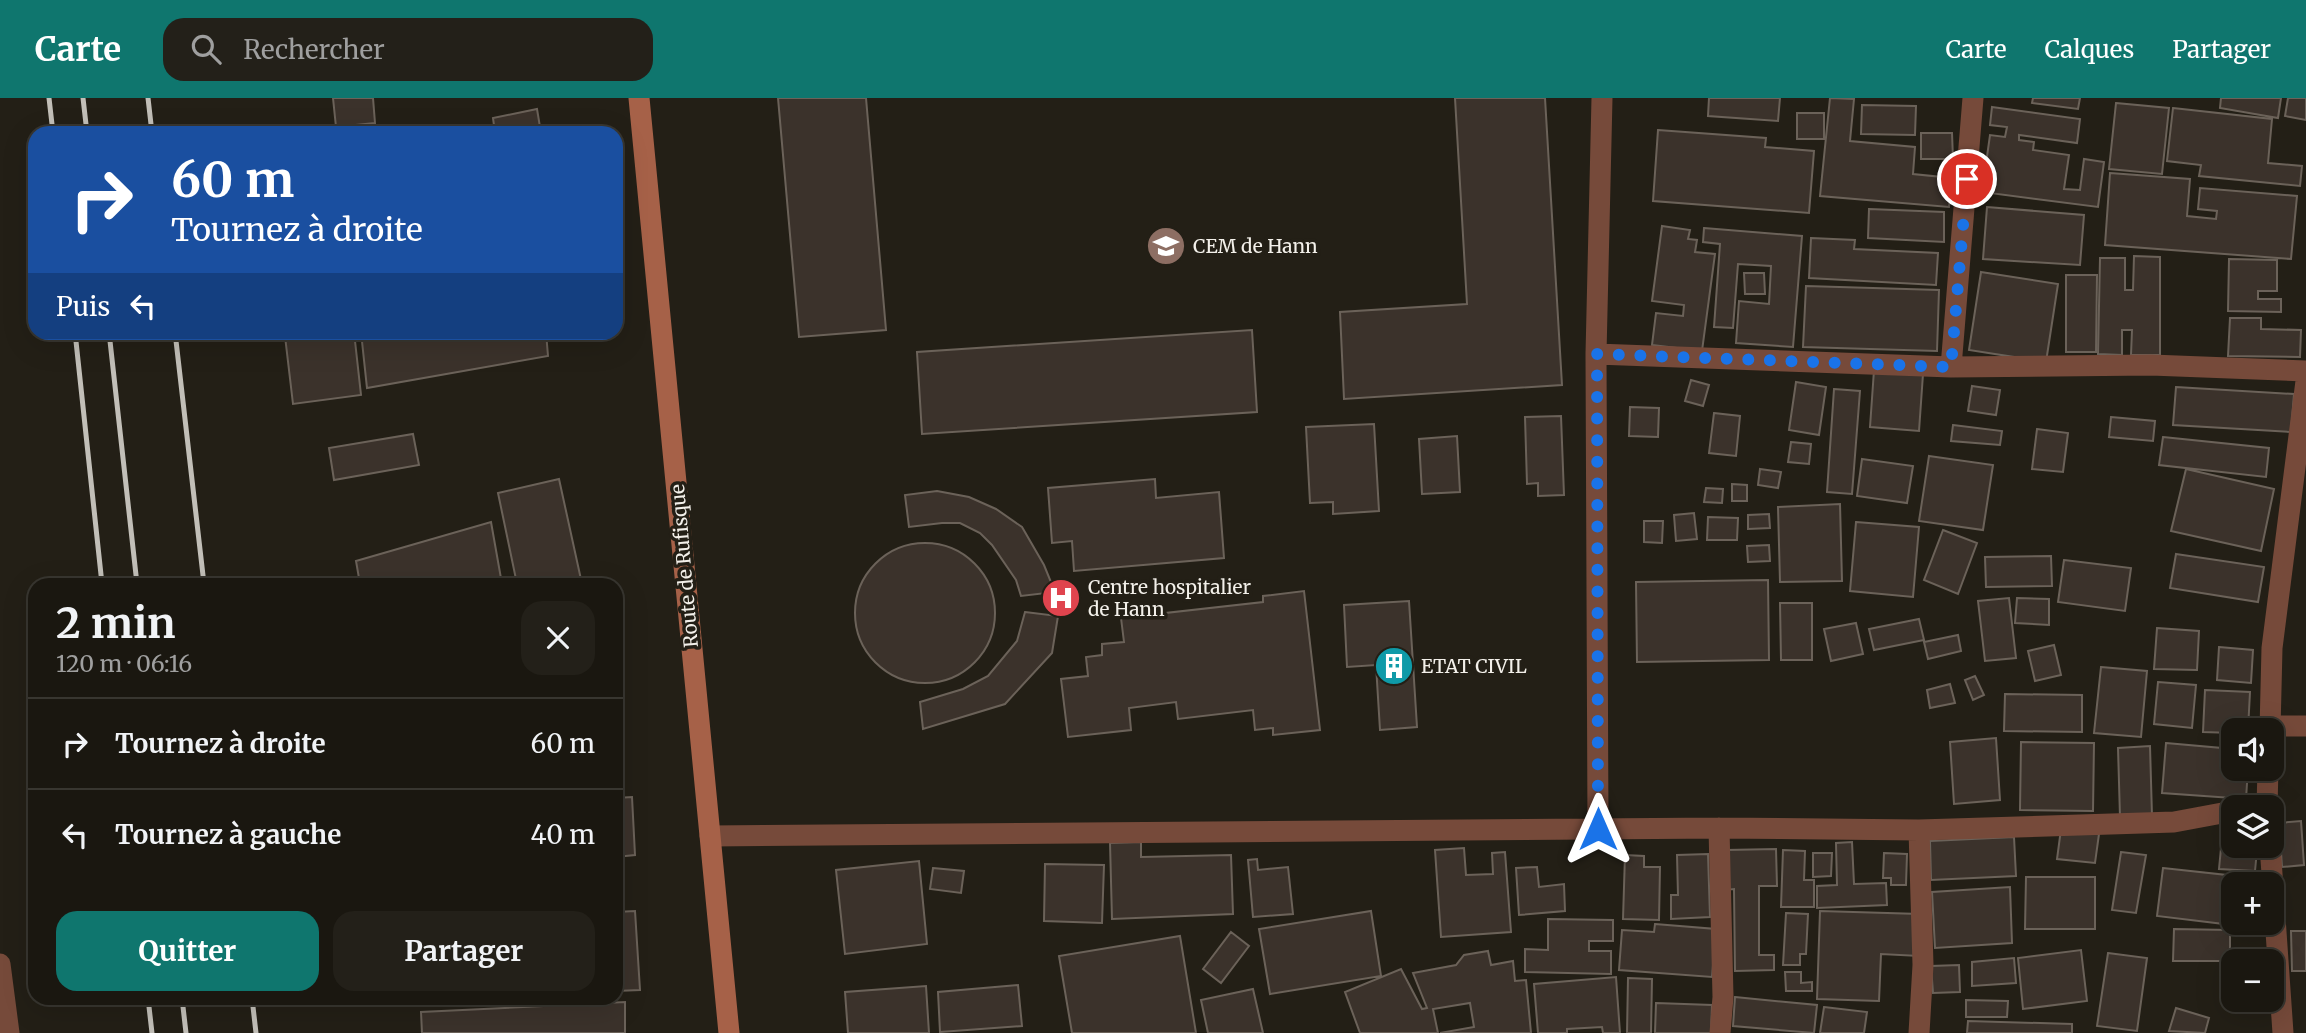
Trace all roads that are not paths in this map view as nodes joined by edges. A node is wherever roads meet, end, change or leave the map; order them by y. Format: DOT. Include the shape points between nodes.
graph roads {
  1 [pos="639,98"];
  2 [pos="1602,98"];
  3 [pos="1973,98"];
  4 [pos="1597,354"];
  5 [pos="1951,367"];
  6 [pos="2306,371"];
  7 [pos="2306,380"];
  8 [pos="2270,718"];
  9 [pos="2306,726"];
  10 [pos="2284,727"];
  11 [pos="2221,813"];
  12 [pos="1719,828"];
  13 [pos="1598,829"];
  14 [pos="1920,830"];
  15 [pos="710,836"];
  16 [pos="2271,858"];
  17 [pos="0,964"];
  18 [pos="9,1033"];
  19 [pos="729,1033"];
  20 [pos="1720,1033"];
  21 [pos="1919,1033"];
  22 [pos="2283,1033"];
  1 -- 15 [label="main road, Route de Rufisque"];
  2 -- 4 [label="street"];
  3 -- 5 [label="street"];
  4 -- 5 [label="street"];
  4 -- 13 [label="street"];
  5 -- 6 [label="street" via="2151,365"];
  7 -- 8 [label="street" via="2272,648"];
  9 -- 10 [label="street"];
  11 -- 14 [label="street" via="2174,822"];
  12 -- 13 [label="street"];
  12 -- 14 [label="street"];
  12 -- 20 [label="street"];
  13 -- 15 [label="street"];
  14 -- 21 [label="street" via="1923,965"];
  15 -- 19 [label="main road, Route de Rufisque"];
  16 -- 22 [label="street"];
  17 -- 18 [label="street"];
}
